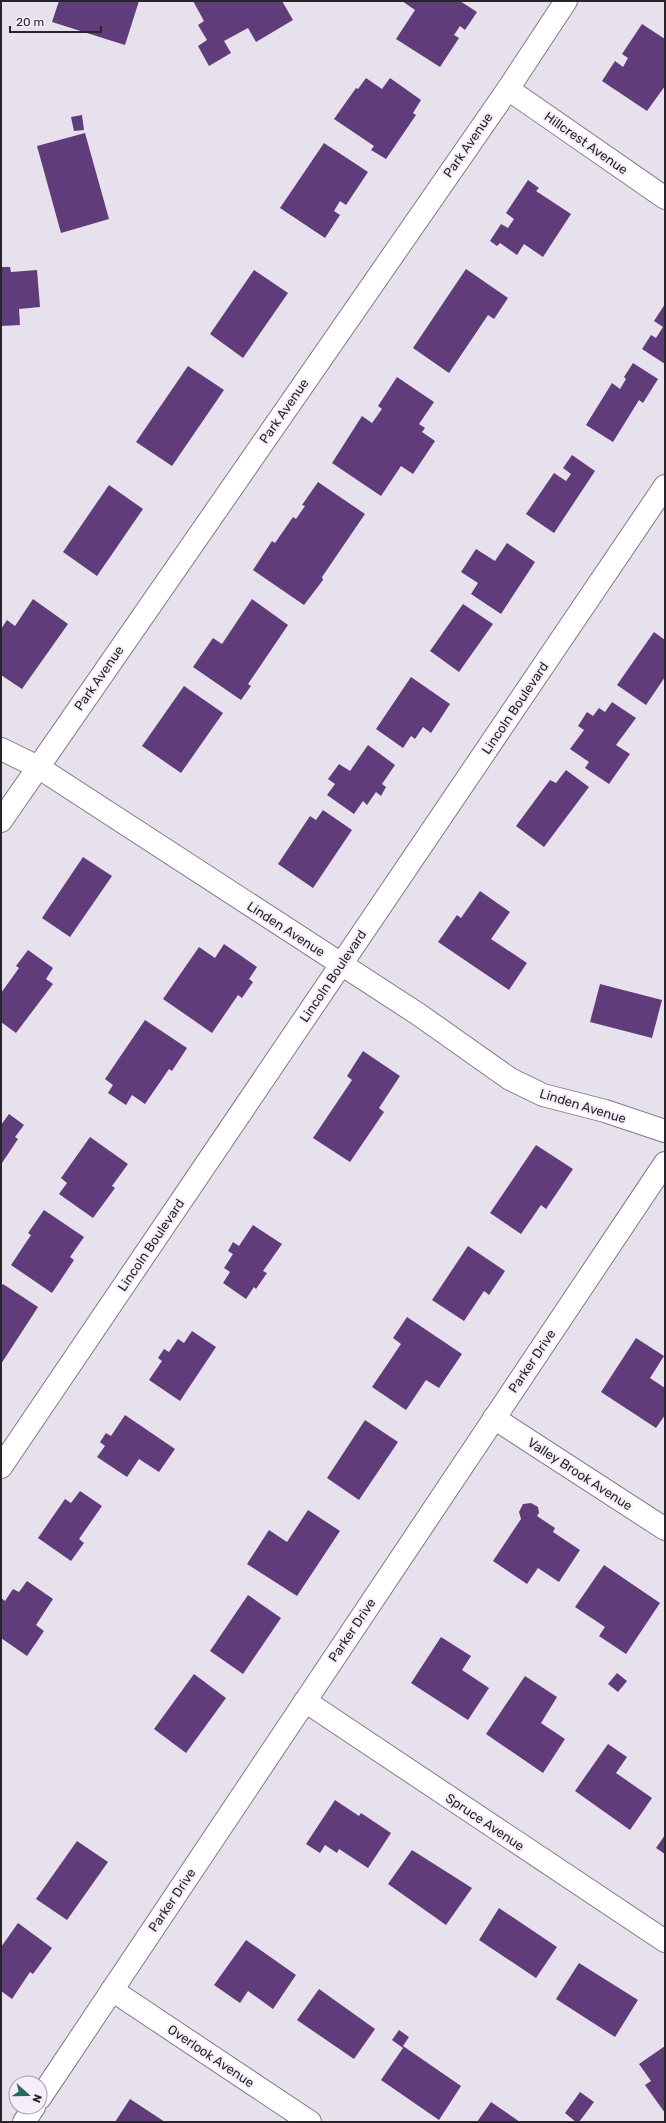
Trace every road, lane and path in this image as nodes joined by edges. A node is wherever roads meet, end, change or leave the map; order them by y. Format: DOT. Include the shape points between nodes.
graph roads {
  1 [pos="566,1"];
  2 [pos="508,88"];
  3 [pos="665,198"];
  4 [pos="665,486"];
  5 [pos="1,749"];
  6 [pos="38,767"];
  7 [pos="1,821"];
  8 [pos="341,965"];
  9 [pos="665,1131"];
  10 [pos="665,1163"];
  11 [pos="494,1418"];
  12 [pos="1,1467"];
  13 [pos="665,1529"];
  14 [pos="305,1701"];
  15 [pos="665,1941"];
  16 [pos="112,1990"];
  17 [pos="48,2086"];
  18 [pos="310,2122"];
  1 -- 2 [label="street, Park Avenue"];
  2 -- 3 [label="street, Hillcrest Avenue"];
  2 -- 6 [label="street, Park Avenue"];
  4 -- 8 [label="street, Lincoln Boulevard"];
  5 -- 6 [label="street, Linden Avenue"];
  6 -- 7 [label="street, Park Avenue"];
  6 -- 8 [label="street, Linden Avenue"];
  8 -- 9 [label="street, Linden Avenue" via="418,1014 510,1079 543,1095 605,1111"];
  8 -- 12 [label="street, Lincoln Boulevard"];
  10 -- 11 [label="street, Parker Drive"];
  11 -- 13 [label="street, Valley Brook Avenue"];
  11 -- 14 [label="street, Parker Drive"];
  14 -- 15 [label="street, Spruce Avenue"];
  14 -- 16 [label="street, Parker Drive"];
  16 -- 17 [label="street, Parker Drive"];
  16 -- 18 [label="street, Overlook Avenue"];
}
